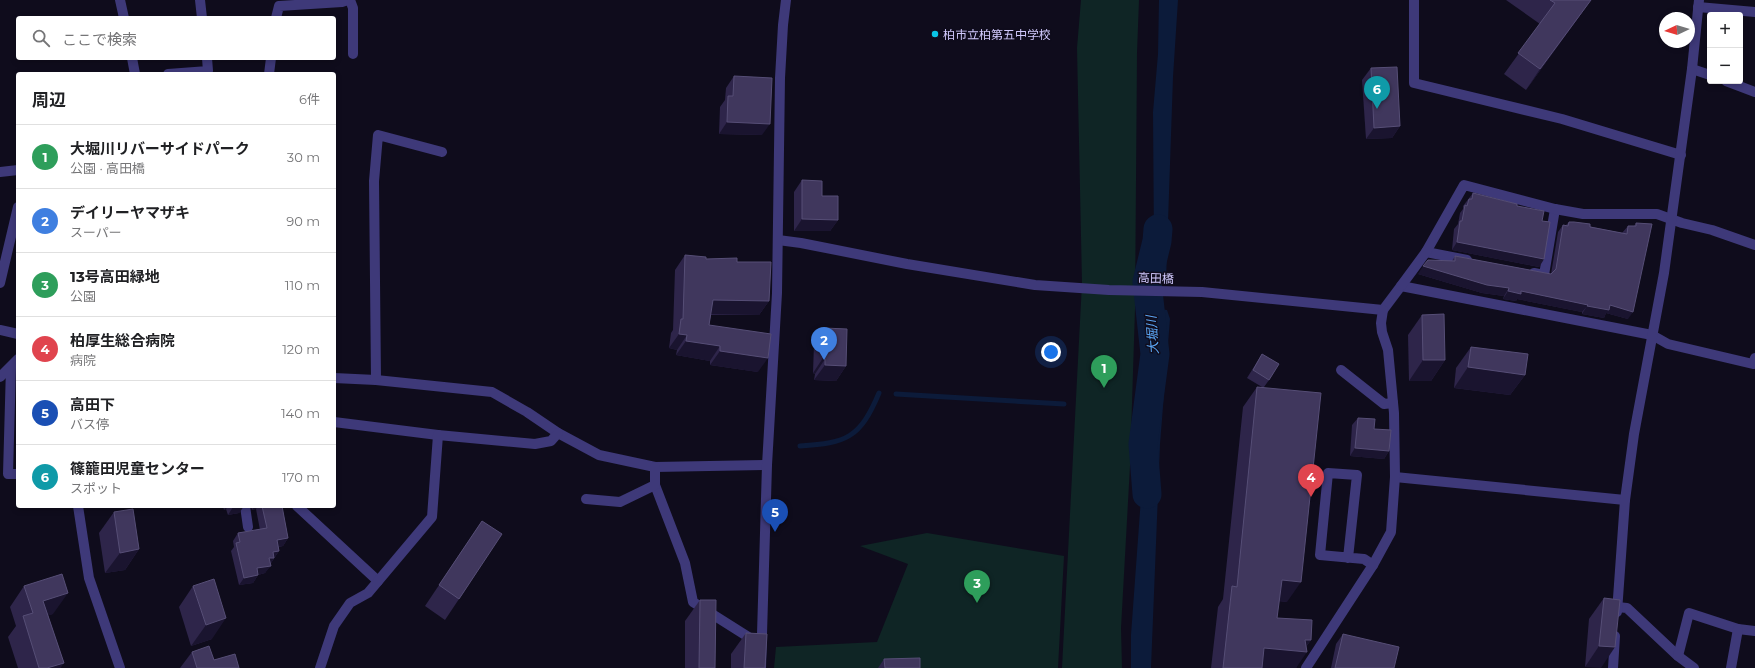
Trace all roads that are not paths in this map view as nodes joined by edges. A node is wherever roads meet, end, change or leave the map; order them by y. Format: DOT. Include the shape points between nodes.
graph roads {
  1 [pos="120,0"];
  2 [pos="200,0"];
  3 [pos="349,0"];
  4 [pos="786,0"];
  5 [pos="1414,0"];
  6 [pos="279,3"];
  7 [pos="1698,4"];
  8 [pos="1755,12"];
  9 [pos="124,16"];
  10 [pos="202,16"];
  11 [pos="276,16"];
  12 [pos="353,54"];
  13 [pos="132,60"];
  14 [pos="207,60"];
  15 [pos="271,60"];
  16 [pos="1692,69"];
  17 [pos="135,72"];
  18 [pos="195,72"];
  19 [pos="269,72"];
  20 [pos="1707,74"];
  21 [pos="1734,84"];
  22 [pos="1755,92"];
  23 [pos="442,152"];
  24 [pos="1681,155"];
  25 [pos="16,170"];
  26 [pos="0,172"];
  27 [pos="1556,209"];
  28 [pos="16,215"];
  29 [pos="1670,219"];
  30 [pos="778,240"];
  31 [pos="1755,245"];
  32 [pos="1426,252"];
  33 [pos="1478,262"];
  34 [pos="1522,271"];
  35 [pos="0,283"];
  36 [pos="1401,286"];
  37 [pos="1383,310"];
  38 [pos="0,330"];
  39 [pos="16,334"];
  40 [pos="1652,335"];
  41 [pos="1754,362"];
  42 [pos="15,363"];
  43 [pos="1341,370"];
  44 [pos="0,377"];
  45 [pos="336,378"];
  46 [pos="376,380"];
  47 [pos="1393,403"];
  48 [pos="336,422"];
  49 [pos="558,433"];
  50 [pos="438,435"];
  51 [pos="768,465"];
  52 [pos="655,467"];
  53 [pos="16,474"];
  54 [pos="1394,477"];
  55 [pos="655,485"];
  56 [pos="586,499"];
  57 [pos="1625,500"];
  58 [pos="78,508"];
  59 [pos="244,508"];
  60 [pos="299,508"];
  61 [pos="248,527"];
  62 [pos="1348,558"];
  63 [pos="1373,565"];
  64 [pos="378,581"];
  65 [pos="1617,607"];
  66 [pos="1738,629"];
  67 [pos="1755,631"];
  68 [pos="762,640"];
  69 [pos="1678,656"];
  70 [pos="120,668"];
  71 [pos="320,668"];
  72 [pos="761,668"];
  73 [pos="1306,668"];
  74 [pos="1613,668"];
  75 [pos="1694,668"];
  76 [pos="1731,668"];
  1 -- 9 [label="street"];
  2 -- 10 [label="street"];
  3 -- 6 [label="street"];
  3 -- 12 [label="street" via="353,8"];
  4 -- 30 [label="street" via="780,78"];
  5 -- 24 [label="street" via="1414,83 1562,119"];
  6 -- 11 [label="street"];
  7 -- 8 [label="street"];
  7 -- 16 [label="street"];
  13 -- 17 [label="street"];
  14 -- 18 [label="street" via="208,71"];
  15 -- 19 [label="street"];
  16 -- 20 [label="street"];
  16 -- 24 [label="street"];
  21 -- 22 [label="street"];
  23 -- 46 [label="street" via="378,135 374,181"];
  24 -- 29 [label="street"];
  25 -- 26 [label="street"];
  27 -- 29 [label="street" via="1583,214 1657,214"];
  27 -- 32 [label="street" via="1464,185"];
  27 -- 34 [label="street" via="1544,275"];
  28 -- 35 [label="street"];
  29 -- 31 [label="street"];
  29 -- 40 [label="street" via="1664,273"];
  30 -- 37 [label="street, 高田橋" via="1035,285 1202,292"];
  30 -- 51 [label="street"];
  32 -- 33 [label="street"];
  32 -- 36 [label="street"];
  36 -- 37 [label="street"];
  36 -- 40 [label="street"];
  37 -- 47 [label="street" via="1381,323 1388,350"];
  38 -- 39 [label="street"];
  40 -- 41 [label="street" via="1668,344"];
  40 -- 57 [label="street"];
  42 -- 44 [label="street"];
  42 -- 53 [label="street" via="8,474"];
  43 -- 47 [label="street" via="1384,404"];
  45 -- 46 [label="street"];
  46 -- 49 [label="street" via="492,392"];
  47 -- 54 [label="street"];
  48 -- 50 [label="street"];
  49 -- 50 [label="street" via="551,441 535,444"];
  49 -- 52 [label="street" via="599,455"];
  50 -- 64 [label="street" via="432,517"];
  51 -- 52 [label="street"];
  51 -- 68 [label="street"];
  52 -- 55 [label="street"];
  54 -- 57 [label="street"];
  54 -- 63 [label="street" via="1391,532"];
  55 -- 56 [label="street" via="620,502"];
  55 -- 68 [label="street" via="685,564 693,602 750,638"];
  57 -- 65 [label="street"];
  58 -- 70 [label="street" via="88,578"];
  59 -- 61 [label="street"];
  60 -- 64 [label="street"];
  62 -- 62 [label="street" via="1320,555 1328,473 1357,475"];
  62 -- 63 [label="street" via="1364,559"];
  63 -- 73 [label="street"];
  64 -- 71 [label="street" via="368,593 350,603 334,626"];
  65 -- 69 [label="street" via="1626,608"];
  65 -- 74 [label="street"];
  66 -- 67 [label="street"];
  66 -- 69 [label="street" via="1689,613"];
  66 -- 76 [label="street"];
  68 -- 72 [label="street"];
  69 -- 75 [label="street"];
}
